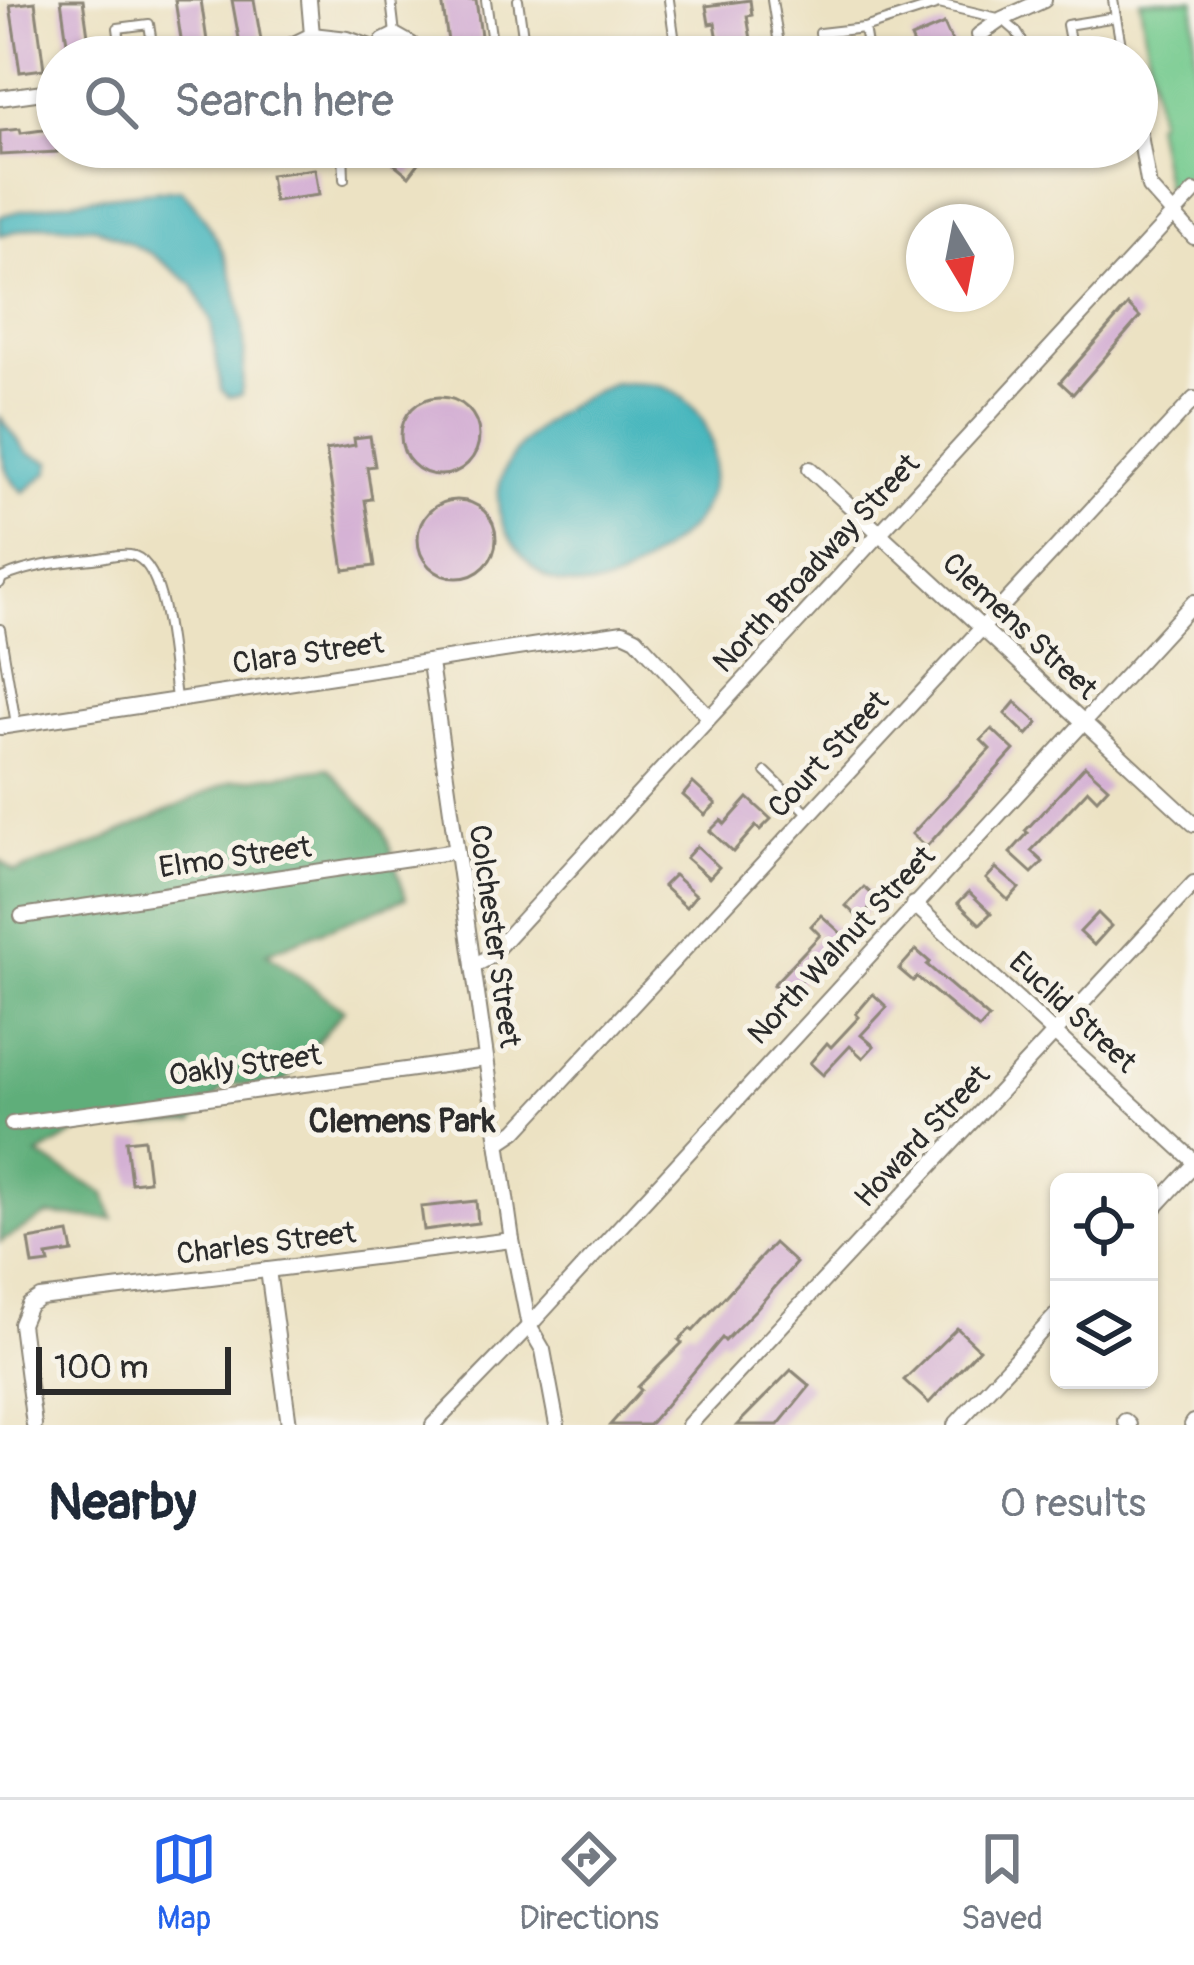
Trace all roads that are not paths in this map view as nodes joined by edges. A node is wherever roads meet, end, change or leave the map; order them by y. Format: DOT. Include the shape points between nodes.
graph roads {
  1 [pos="310,0"];
  2 [pos="391,0"];
  3 [pos="486,0"];
  4 [pos="518,0"];
  5 [pos="669,0"];
  6 [pos="772,0"];
  7 [pos="1044,0"];
  8 [pos="1113,0"];
  9 [pos="1116,17"];
  10 [pos="1002,19"];
  11 [pos="864,28"];
  12 [pos="312,35"];
  13 [pos="395,35"];
  14 [pos="979,35"];
  15 [pos="119,36"];
  16 [pos="151,36"];
  17 [pos="321,36"];
  18 [pos="491,36"];
  19 [pos="523,36"];
  20 [pos="674,36"];
  21 [pos="778,36"];
  22 [pos="820,36"];
  23 [pos="865,36"];
  24 [pos="1019,36"];
  25 [pos="1069,36"];
  26 [pos="1119,36"];
  27 [pos="36,93"];
  28 [pos="0,98"];
  29 [pos="344,168"];
  30 [pos="1146,168"];
  31 [pos="344,179"];
  32 [pos="1194,192"];
  33 [pos="1172,215"];
  34 [pos="1194,236"];
  35 [pos="1194,399"];
  36 [pos="810,469"];
  37 [pos="881,535"];
  38 [pos="0,584"];
  39 [pos="1194,602"];
  40 [pos="983,628"];
  41 [pos="0,629"];
  42 [pos="430,663"];
  43 [pos="176,698"];
  44 [pos="709,717"];
  45 [pos="1084,722"];
  46 [pos="8,726"];
  47 [pos="766,772"];
  48 [pos="809,814"];
  49 [pos="1194,824"];
  50 [pos="456,851"];
  51 [pos="1194,883"];
  52 [pos="914,904"];
  53 [pos="22,916"];
  54 [pos="473,966"];
  55 [pos="1056,1033"];
  56 [pos="486,1059"];
  57 [pos="12,1124"];
  58 [pos="498,1143"];
  59 [pos="1194,1163"];
  60 [pos="1158,1204"];
  61 [pos="512,1240"];
  62 [pos="268,1270"];
  63 [pos="1050,1322"];
  64 [pos="529,1326"];
  65 [pos="34,1425"];
  66 [pos="289,1425"];
  67 [pos="433,1425"];
  68 [pos="557,1425"];
  69 [pos="689,1425"];
  70 [pos="955,1425"];
  1 -- 12 [label="street"];
  2 -- 13 [label="lane"];
  3 -- 18 [label="lane"];
  4 -- 19 [label="lane"];
  5 -- 20 [label="lane"];
  6 -- 21 [label="lane"];
  7 -- 10 [label="street"];
  8 -- 9 [label="lane"];
  9 -- 25 [label="lane" via="1067,25"];
  9 -- 26 [label="lane"];
  10 -- 11 [label="lane" via="939,4"];
  10 -- 14 [label="street"];
  10 -- 24 [label="lane"];
  11 -- 22 [label="lane"];
  11 -- 23 [label="lane"];
  12 -- 17 [label="street"];
  15 -- 16 [label="lane" via="118,28 149,24"];
  27 -- 28 [label="street"];
  29 -- 31 [label="lane"];
  30 -- 33 [label="street" via="1149,187"];
  32 -- 33 [label="street, North Broadway Street"];
  33 -- 34 [label="street"];
  33 -- 37 [label="street, North Broadway Street"];
  35 -- 40 [label="street, Court Street"];
  36 -- 37 [label="street, Clemens Street"];
  37 -- 40 [label="street, Clemens Street"];
  37 -- 44 [label="street, North Broadway Street"];
  38 -- 43 [label="lane" via="22,569 133,554 151,565"];
  39 -- 45 [label="street, North Walnut Street"];
  40 -- 45 [label="street, Clemens Street"];
  40 -- 48 [label="street, Court Street"];
  41 -- 46 [label="lane"];
  42 -- 43 [label="street, Clara Street"];
  42 -- 44 [label="street, Clara Street" via="623,632"];
  42 -- 50 [label="street, Colchester Street"];
  43 -- 46 [label="street, Clara Street"];
  44 -- 54 [label="street, North Broadway Street"];
  45 -- 49 [label="street, Clemens Street"];
  45 -- 52 [label="street, North Walnut Street"];
  47 -- 48 [label="lane"];
  48 -- 58 [label="street, Court Street"];
  50 -- 53 [label="street, Elmo Street"];
  50 -- 54 [label="street, Colchester Street"];
  51 -- 55 [label="street, Howard Street"];
  52 -- 55 [label="street, Euclid Street"];
  52 -- 64 [label="street, North Walnut Street"];
  54 -- 56 [label="street, Colchester Street"];
  55 -- 59 [label="street, Euclid Street"];
  55 -- 69 [label="street, Howard Street"];
  56 -- 57 [label="street, Oakly Street"];
  56 -- 58 [label="street, Colchester Street"];
  58 -- 61 [label="street, Colchester Street"];
  59 -- 60 [label="street"];
  61 -- 62 [label="street, Charles Street"];
  61 -- 64 [label="street, Colchester Street"];
  62 -- 65 [label="street, Charles Street" via="49,1295 28,1305 21,1324"];
  62 -- 66 [label="street"];
  63 -- 70 [label="street"];
  64 -- 67 [label="street, North Walnut Street"];
  64 -- 68 [label="street, Colchester Street" via="543,1350"];
}
